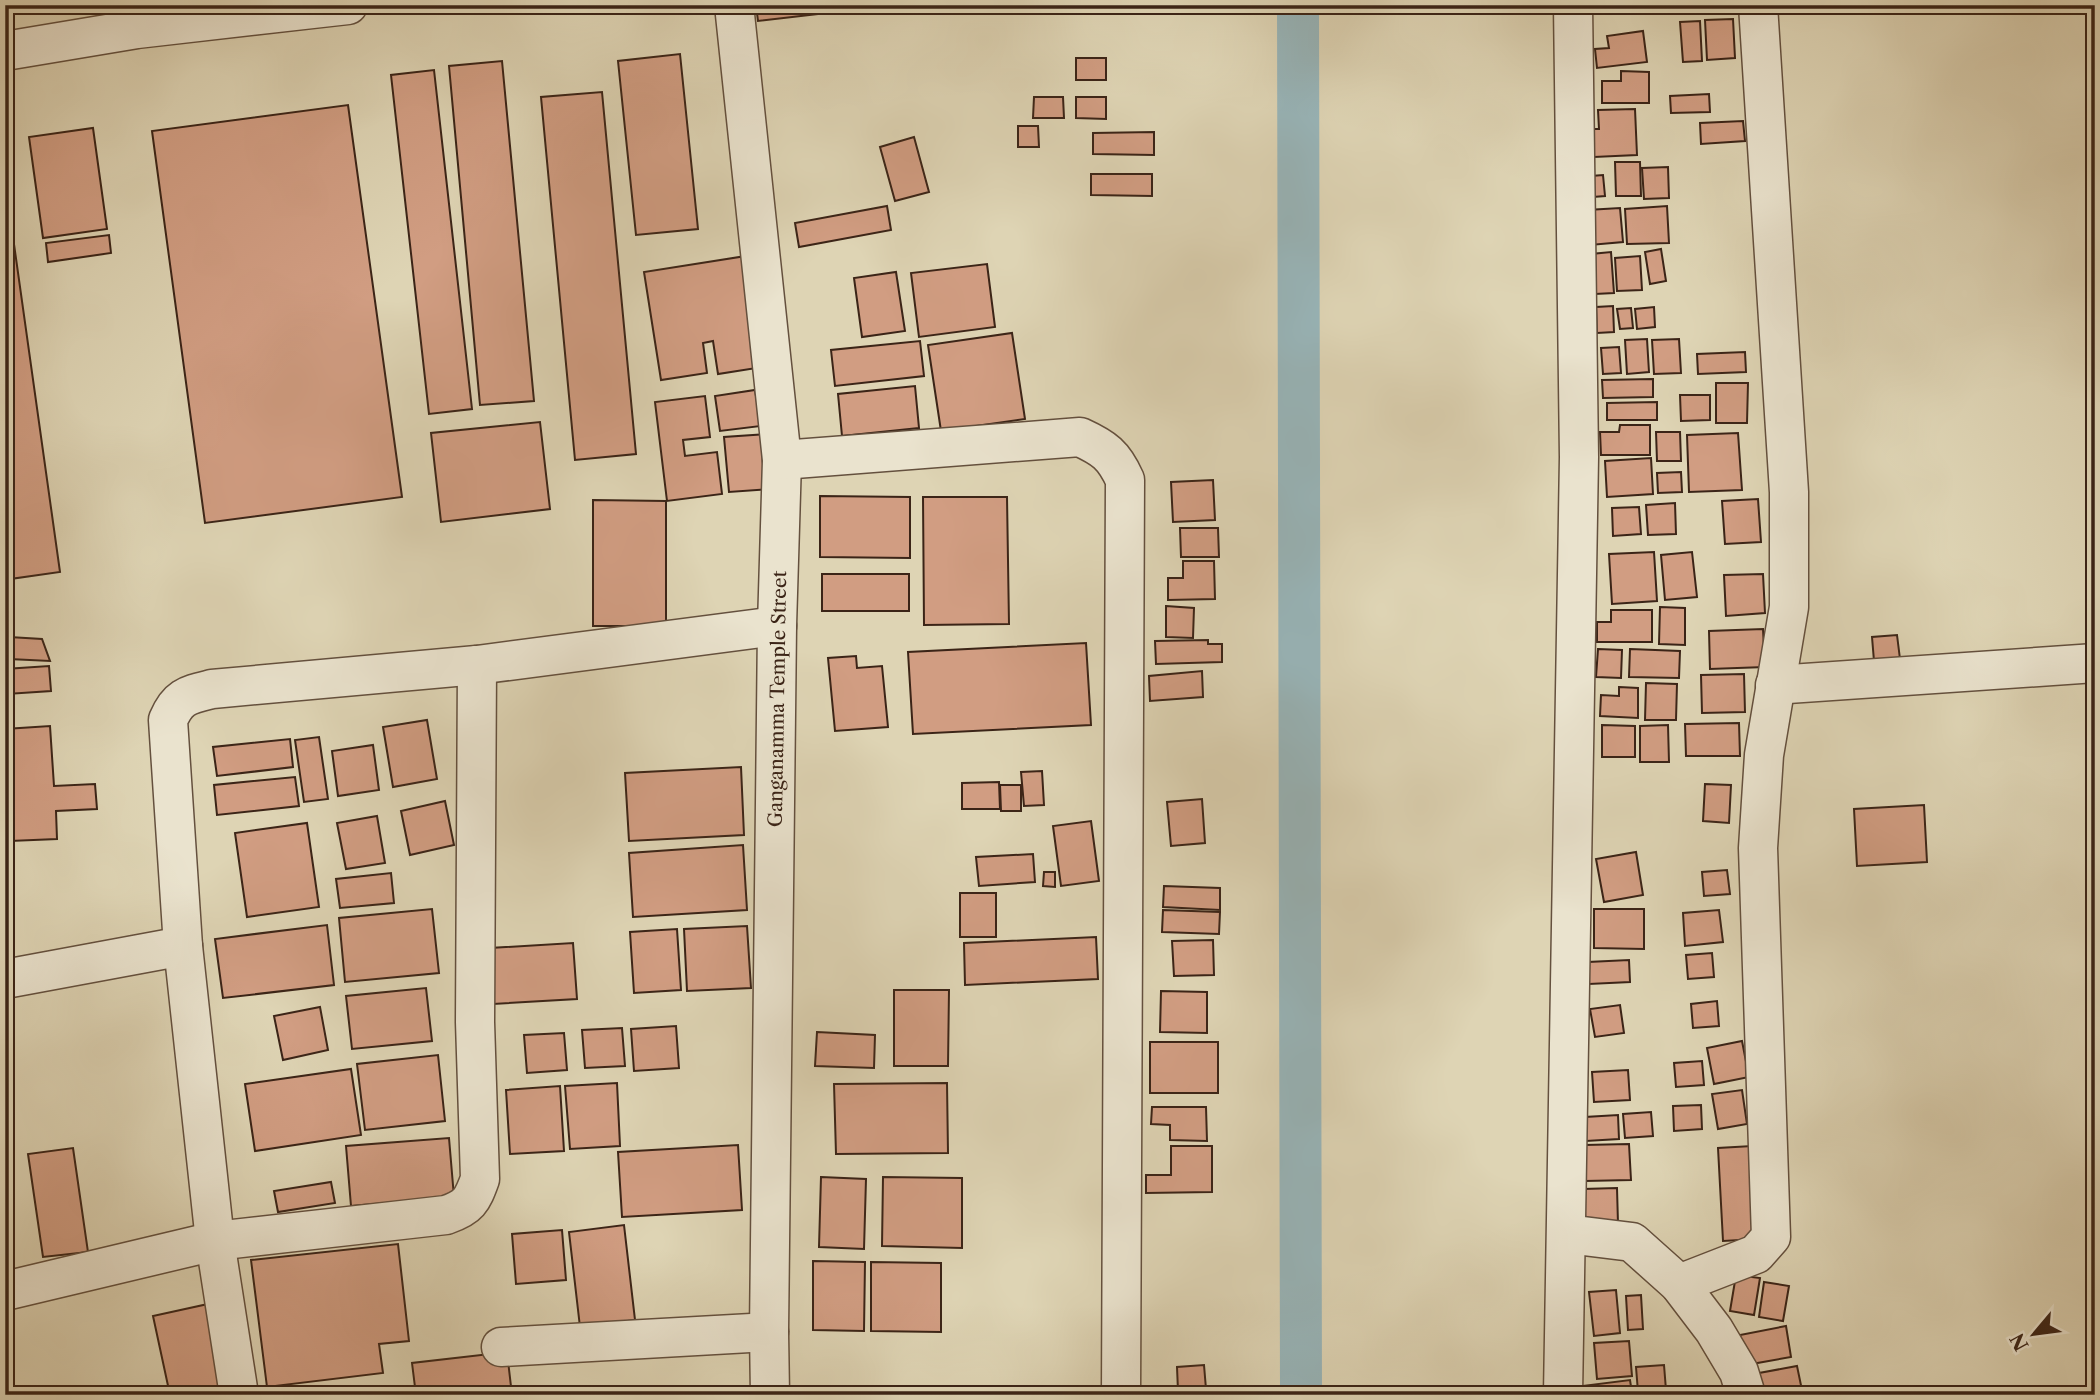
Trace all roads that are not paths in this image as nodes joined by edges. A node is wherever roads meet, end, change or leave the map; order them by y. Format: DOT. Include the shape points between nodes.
graph roads {
  1 [pos="348,5"];
  2 [pos="734,5"];
  3 [pos="1573,5"];
  4 [pos="1758,5"];
  5 [pos="135,17"];
  6 [pos="5,51"];
  7 [pos="782,460"];
  8 [pos="777,626"];
  9 [pos="2095,663"];
  10 [pos="477,665"];
  11 [pos="1775,685"];
  12 [pos="183,946"];
  13 [pos="5,979"];
  14 [pos="1567,1234"];
  15 [pos="215,1241"];
  16 [pos="1679,1284"];
  17 [pos="5,1291"];
  18 [pos="769,1332"];
  19 [pos="501,1347"];
  20 [pos="239,1395"];
  21 [pos="770,1395"];
  22 [pos="1121,1395"];
  23 [pos="1563,1395"];
  24 [pos="1746,1395"];
  1 -- 5 [label="street"];
  2 -- 7 [label="street, Ganganamma Temple Street"];
  3 -- 14 [label="street" via="1579,457"];
  4 -- 11 [label="street" via="1789,492 1789,607"];
  5 -- 6 [label="street"];
  7 -- 8 [label="street, Ganganamma Temple Street"];
  7 -- 22 [label="street" via="1080,437 1100,446 1117,463 1125,480"];
  8 -- 10 [label="street"];
  8 -- 18 [label="street, Ganganamma Temple Street"];
  9 -- 11 [label="street"];
  10 -- 12 [label="street" via="212,689 185,696 174,706 168,720"];
  10 -- 15 [label="street" via="475,1022 480,1179 473,1199 446,1215"];
  11 -- 16 [label="street" via="1764,755 1758,848 1771,1237 1756,1254"];
  12 -- 13 [label="street"];
  12 -- 15 [label="street"];
  14 -- 16 [label="street" via="1633,1242"];
  14 -- 23 [label="street"];
  15 -- 17 [label="street"];
  15 -- 20 [label="street"];
  16 -- 24 [label="street" via="1739,1372"];
  18 -- 19 [label="street"];
  18 -- 21 [label="street, Ganganamma Temple Street"];
}
